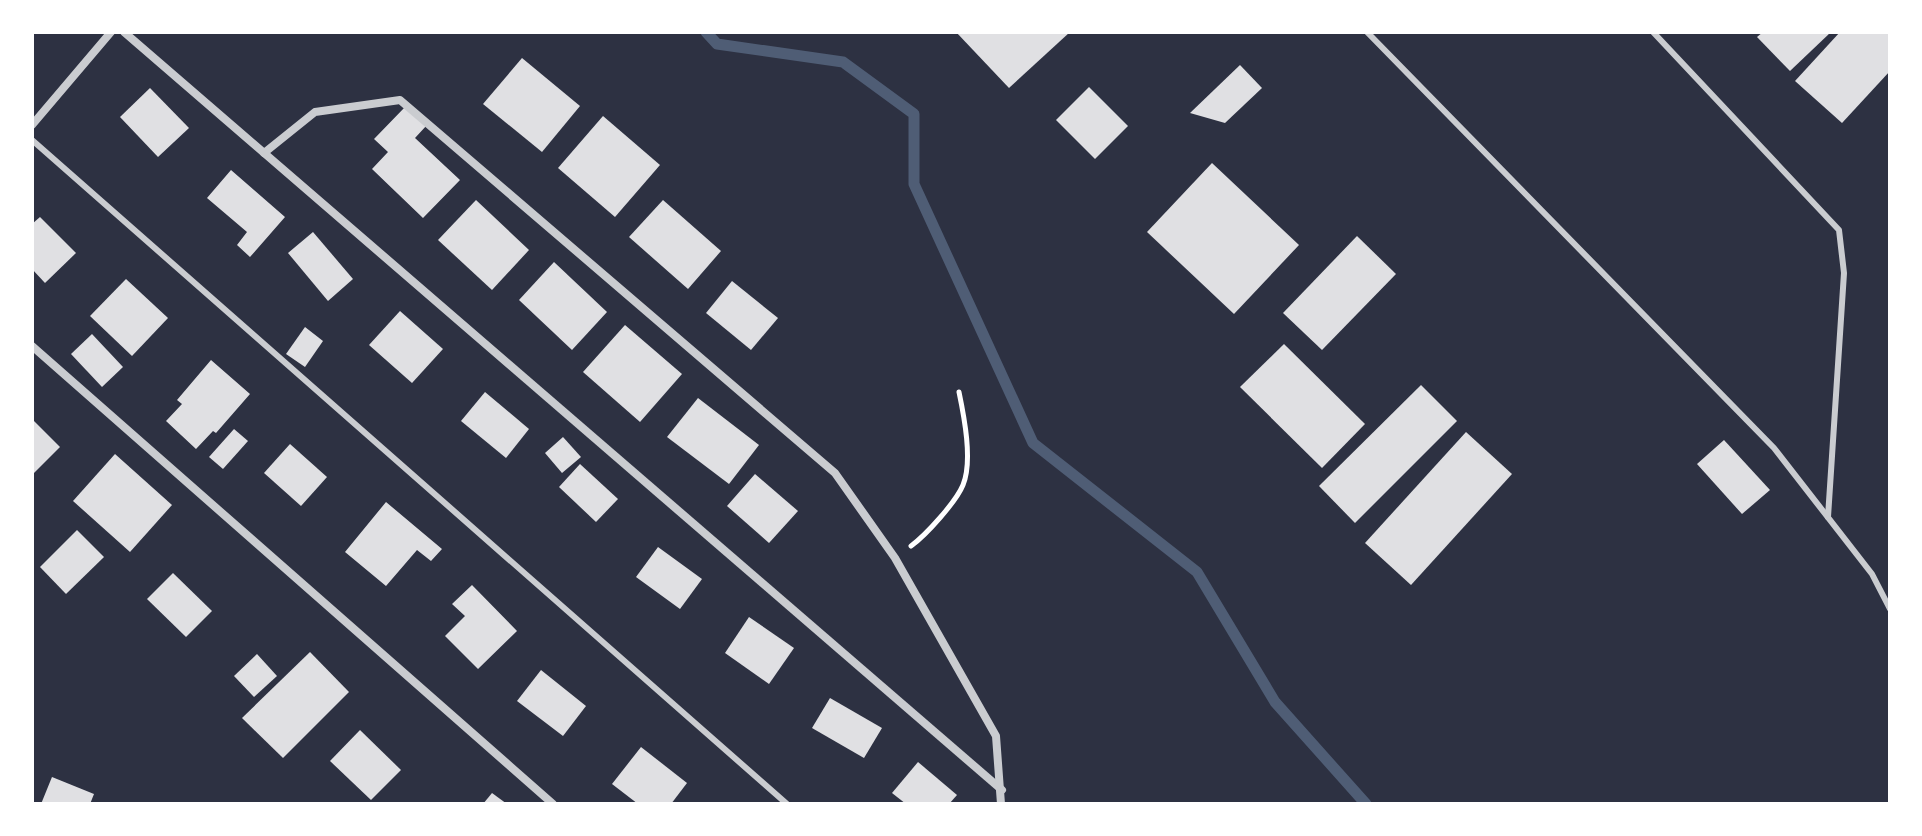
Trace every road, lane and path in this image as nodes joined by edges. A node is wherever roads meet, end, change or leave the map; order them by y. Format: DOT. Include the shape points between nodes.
graph roads {
  1 [pos="111,32"];
  2 [pos="124,32"];
  3 [pos="1367,32"];
  4 [pos="1653,32"];
  5 [pos="32,125"];
  6 [pos="32,140"];
  7 [pos="264,153"];
  8 [pos="32,346"];
  9 [pos="959,392"];
  10 [pos="1828,517"];
  11 [pos="895,558"];
  12 [pos="1890,609"];
  13 [pos="1002,790"];
  14 [pos="553,804"];
  15 [pos="787,804"];
  16 [pos="1001,804"];
  1 -- 5 [label="street"];
  2 -- 7 [label="street"];
  3 -- 10 [label="lane" via="1774,448"];
  4 -- 10 [label="lane" via="1839,230 1844,273"];
  6 -- 15 [label="lane"];
  7 -- 11 [label="street" via="315,112 400,100 835,473"];
  7 -- 13 [label="street"];
  8 -- 14 [label="street"];
  9 -- 11 [label="path" via="967,435 964,484 923,538"];
  10 -- 12 [label="lane" via="1872,574"];
  11 -- 13 [label="street" via="996,736"];
  13 -- 16 [label="street"];
}
